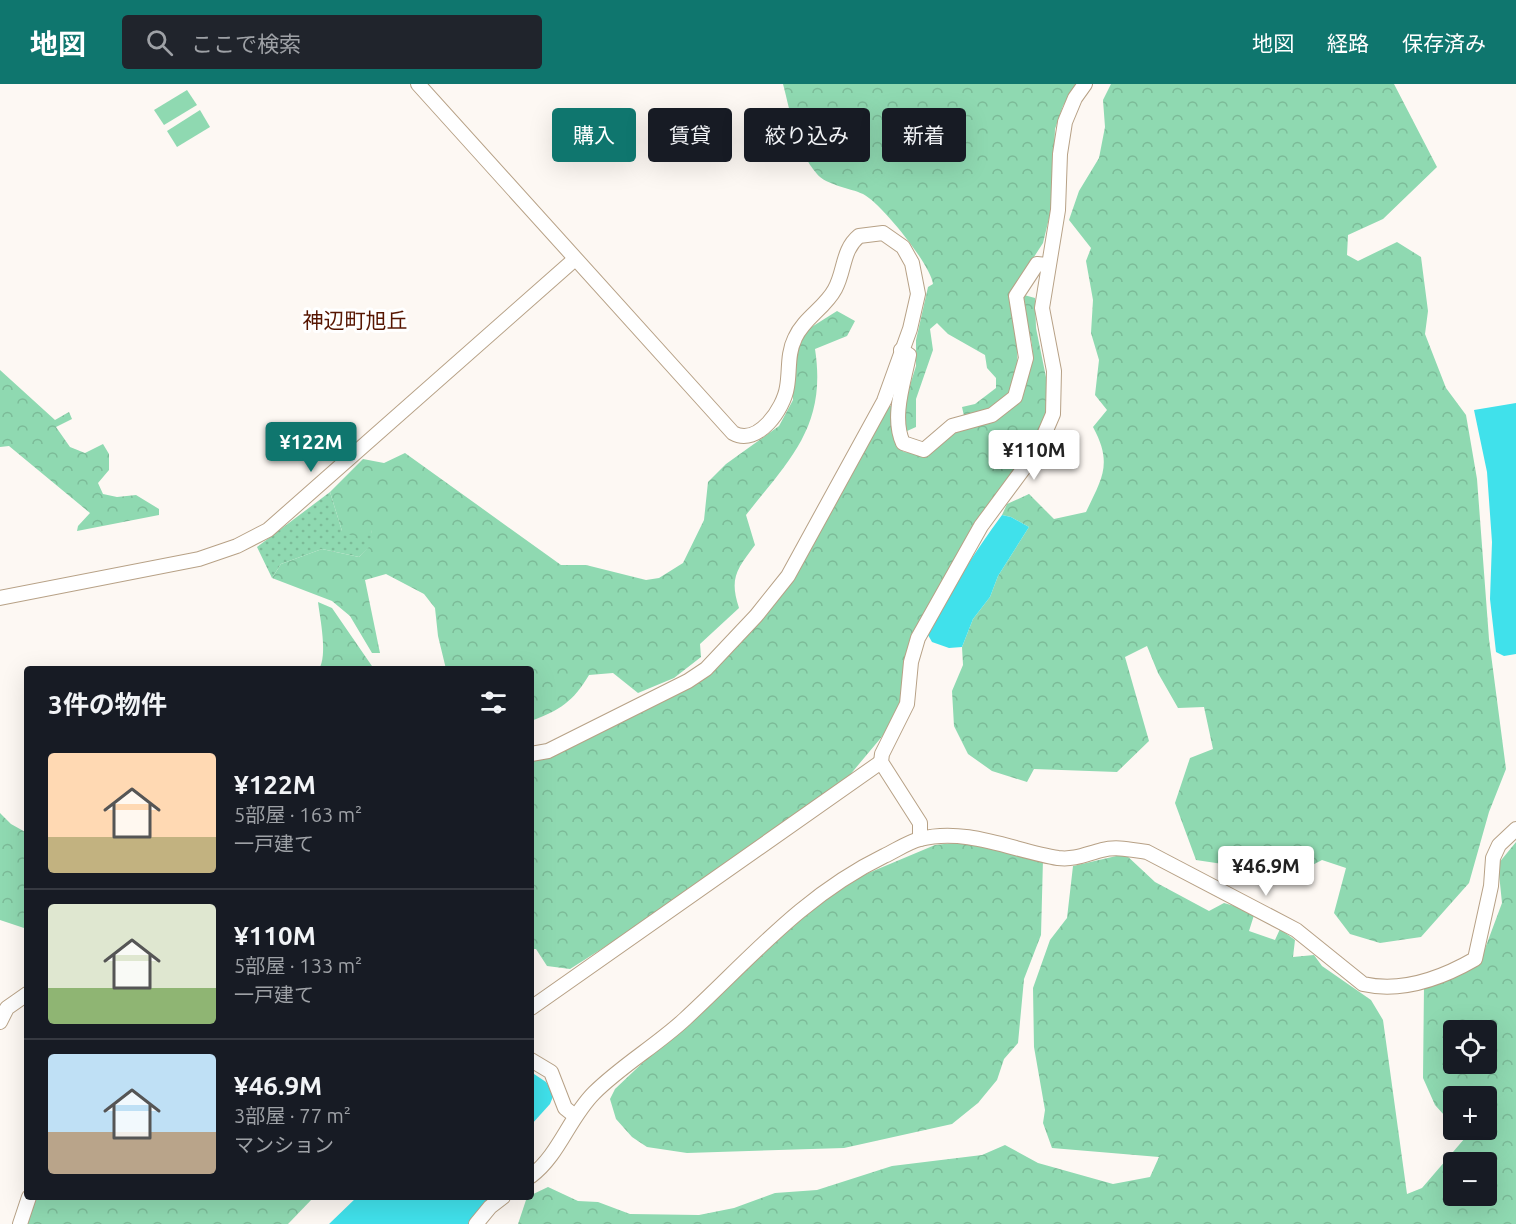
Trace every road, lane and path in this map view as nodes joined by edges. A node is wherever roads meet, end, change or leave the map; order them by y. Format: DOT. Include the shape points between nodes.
graph roads {
  1 [pos="418,84"];
  2 [pos="1085,84"];
  3 [pos="575,259"];
  4 [pos="1047,265"];
  5 [pos="902,350"];
  6 [pos="0,598"];
  7 [pos="534,753"];
  8 [pos="881,762"];
  9 [pos="1516,829"];
  10 [pos="920,839"];
  11 [pos="24,996"];
  12 [pos="534,1006"];
  13 [pos="0,1022"];
  14 [pos="534,1062"];
  15 [pos="575,1116"];
  16 [pos="534,1173"];
  17 [pos="28,1200"];
  18 [pos="499,1200"];
  19 [pos="20,1224"];
  20 [pos="476,1224"];
  1 -- 3 [label="street"];
  2 -- 4 [label="street" via="1065,122 1058,210"];
  3 -- 5 [label="street" via="741,438 757,435 773,414 787,388 795,336 827,304 837,286 847,251 859,236 883,233 903,247 912,263 918,294"];
  3 -- 6 [label="street" via="268,530 199,559"];
  4 -- 5 [label="street" via="1037,264 1016,296 1026,358 1015,397 992,416 952,426 924,450 903,443 898,433 898,417 909,355"];
  4 -- 8 [label="street" via="1042,308 1054,371 1053,414 1038,449 981,526 918,638 907,704"];
  5 -- 7 [label="street" via="884,401 794,566 756,616 706,669 688,681 548,751"];
  8 -- 10 [label="street" via="920,823"];
  8 -- 12 [label="street"];
  9 -- 10 [label="street" via="1499,845 1493,858 1475,959 1453,972 1417,983 1377,987 1363,984 1296,930 1147,852 1103,850 1079,859 1058,858 996,841"];
  10 -- 15 [label="street" via="852,874 805,906 685,1019 594,1093"];
  11 -- 13 [label="street" via="7,1008"];
  14 -- 15 [label="street" via="551,1072 565,1108"];
  15 -- 16 [label="street" via="549,1158"];
  17 -- 19 [label="street"];
  18 -- 20 [label="street"];
}
